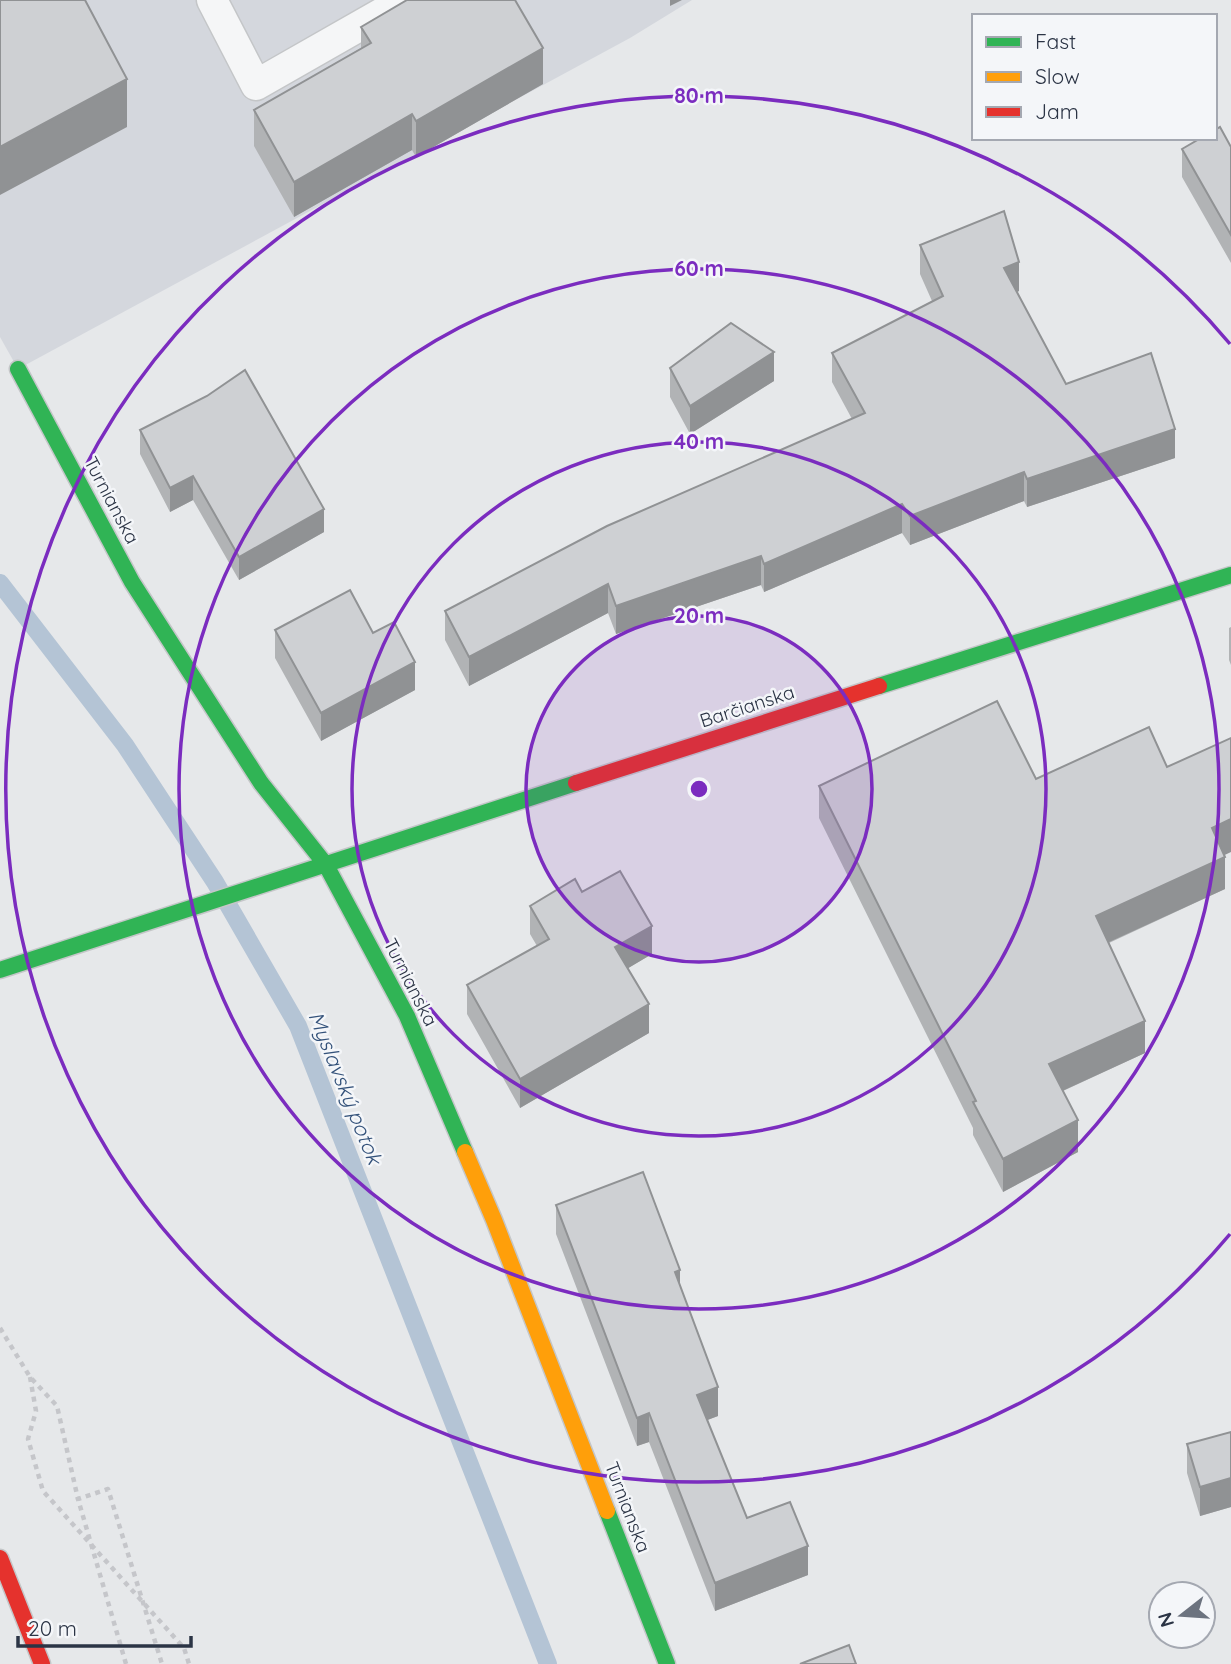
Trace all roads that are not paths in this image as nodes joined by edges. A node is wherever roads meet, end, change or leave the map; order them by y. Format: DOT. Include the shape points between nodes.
graph roads {
  1 [pos="212,0"];
  2 [pos="405,0"];
  3 [pos="18,369"];
  4 [pos="1231,575"];
  5 [pos="326,865"];
  6 [pos="0,970"];
  7 [pos="0,1558"];
  8 [pos="42,1664"];
  9 [pos="667,1664"];
  1 -- 2 [label="lane" via="256,85"];
  3 -- 5 [label="main road, Turnianska" via="132,582 261,783"];
  4 -- 5 [label="main road, Barčianska"];
  5 -- 6 [label="main road, Barčianska"];
  5 -- 9 [label="main road, Turnianska" via="407,1016 494,1220"];
  7 -- 8 [label="main road"];
}
